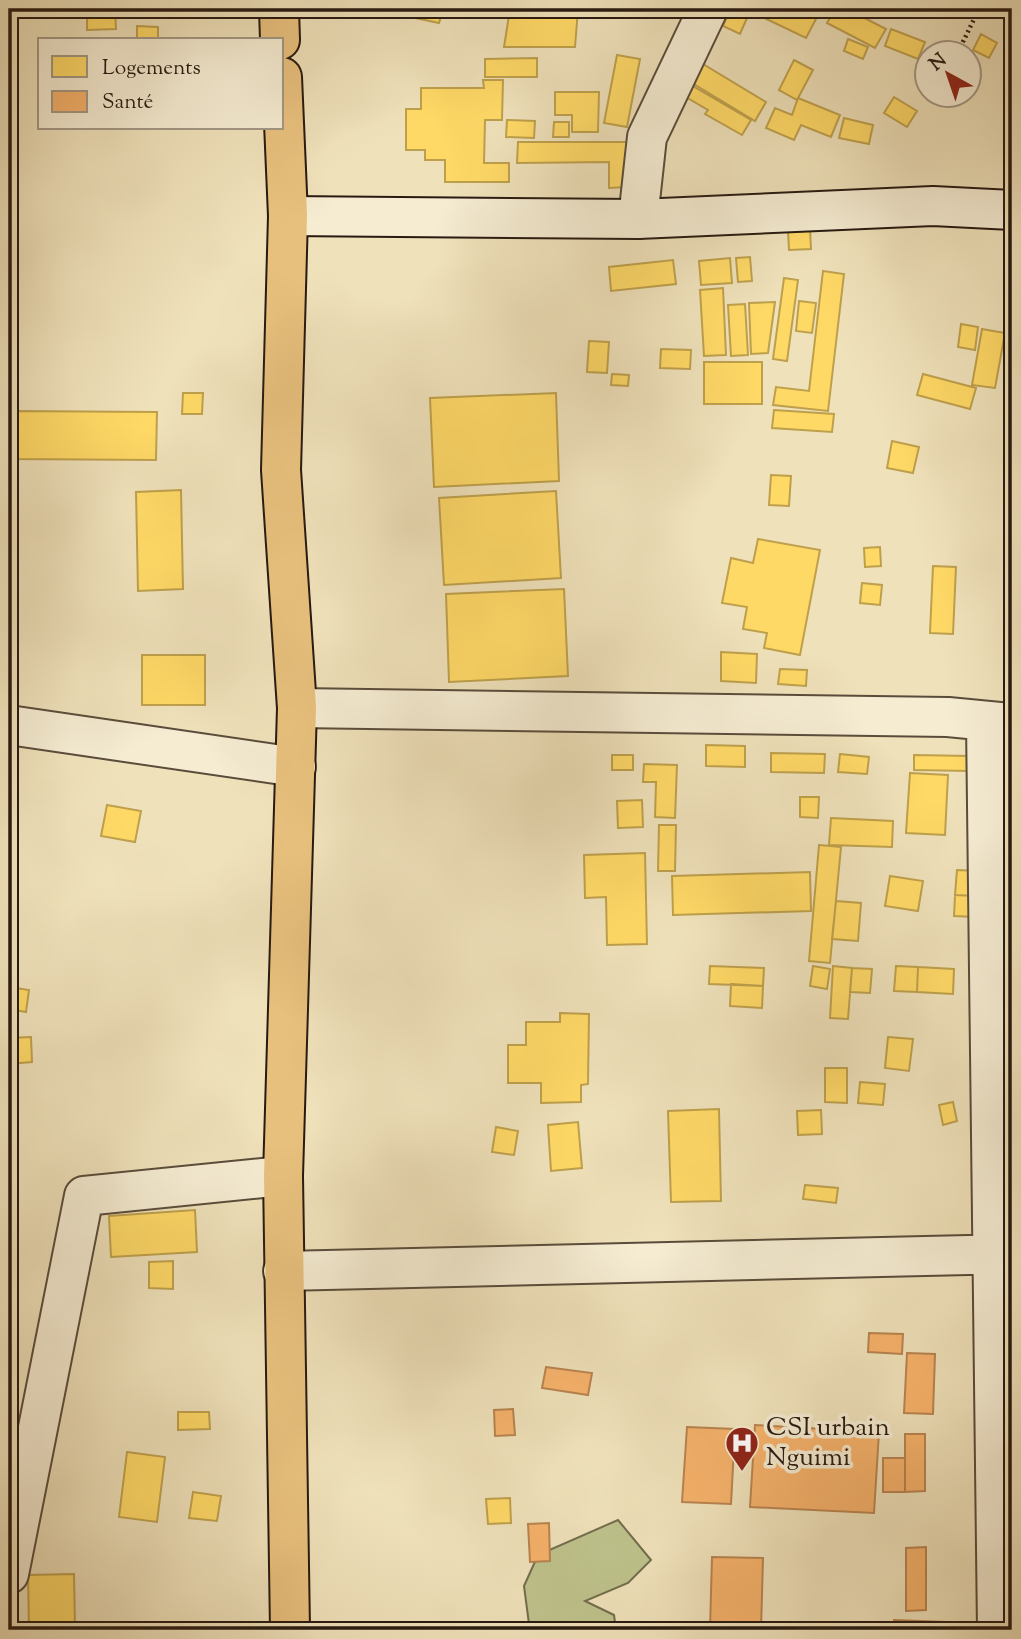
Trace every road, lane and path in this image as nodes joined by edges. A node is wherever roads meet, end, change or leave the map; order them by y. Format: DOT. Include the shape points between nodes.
graph roads {
  1 [pos="279,9"];
  2 [pos="708,9"];
  3 [pos="979,9"];
  4 [pos="280,38"];
  5 [pos="965,38"];
  6 [pos="284,123"];
  7 [pos="1012,209"];
  8 [pos="288,216"];
  9 [pos="638,219"];
  10 [pos="297,708"];
  11 [pos="999,722"];
  12 [pos="9,725"];
  13 [pos="296,767"];
  14 [pos="283,1176"];
  15 [pos="1002,1254"];
  16 [pos="282,1271"];
  17 [pos="9,1574"];
  18 [pos="290,1630"];
  19 [pos="997,1630"];
  1 -- 4 [label="highway"];
  2 -- 9 [label="street" via="647,137"];
  3 -- 5 [label="path"];
  6 -- 8 [label="highway"];
  7 -- 9 [label="street" via="933,206"];
  8 -- 9 [label="street"];
  8 -- 10 [label="highway" via="281,470"];
  10 -- 11 [label="street"];
  10 -- 13 [label="highway"];
  11 -- 15 [label="street"];
  12 -- 13 [label="street"];
  13 -- 14 [label="highway"];
  14 -- 16 [label="highway"];
  14 -- 17 [label="street" via="85,1196"];
  15 -- 16 [label="street"];
  15 -- 19 [label="street"];
  16 -- 18 [label="highway"];
}
